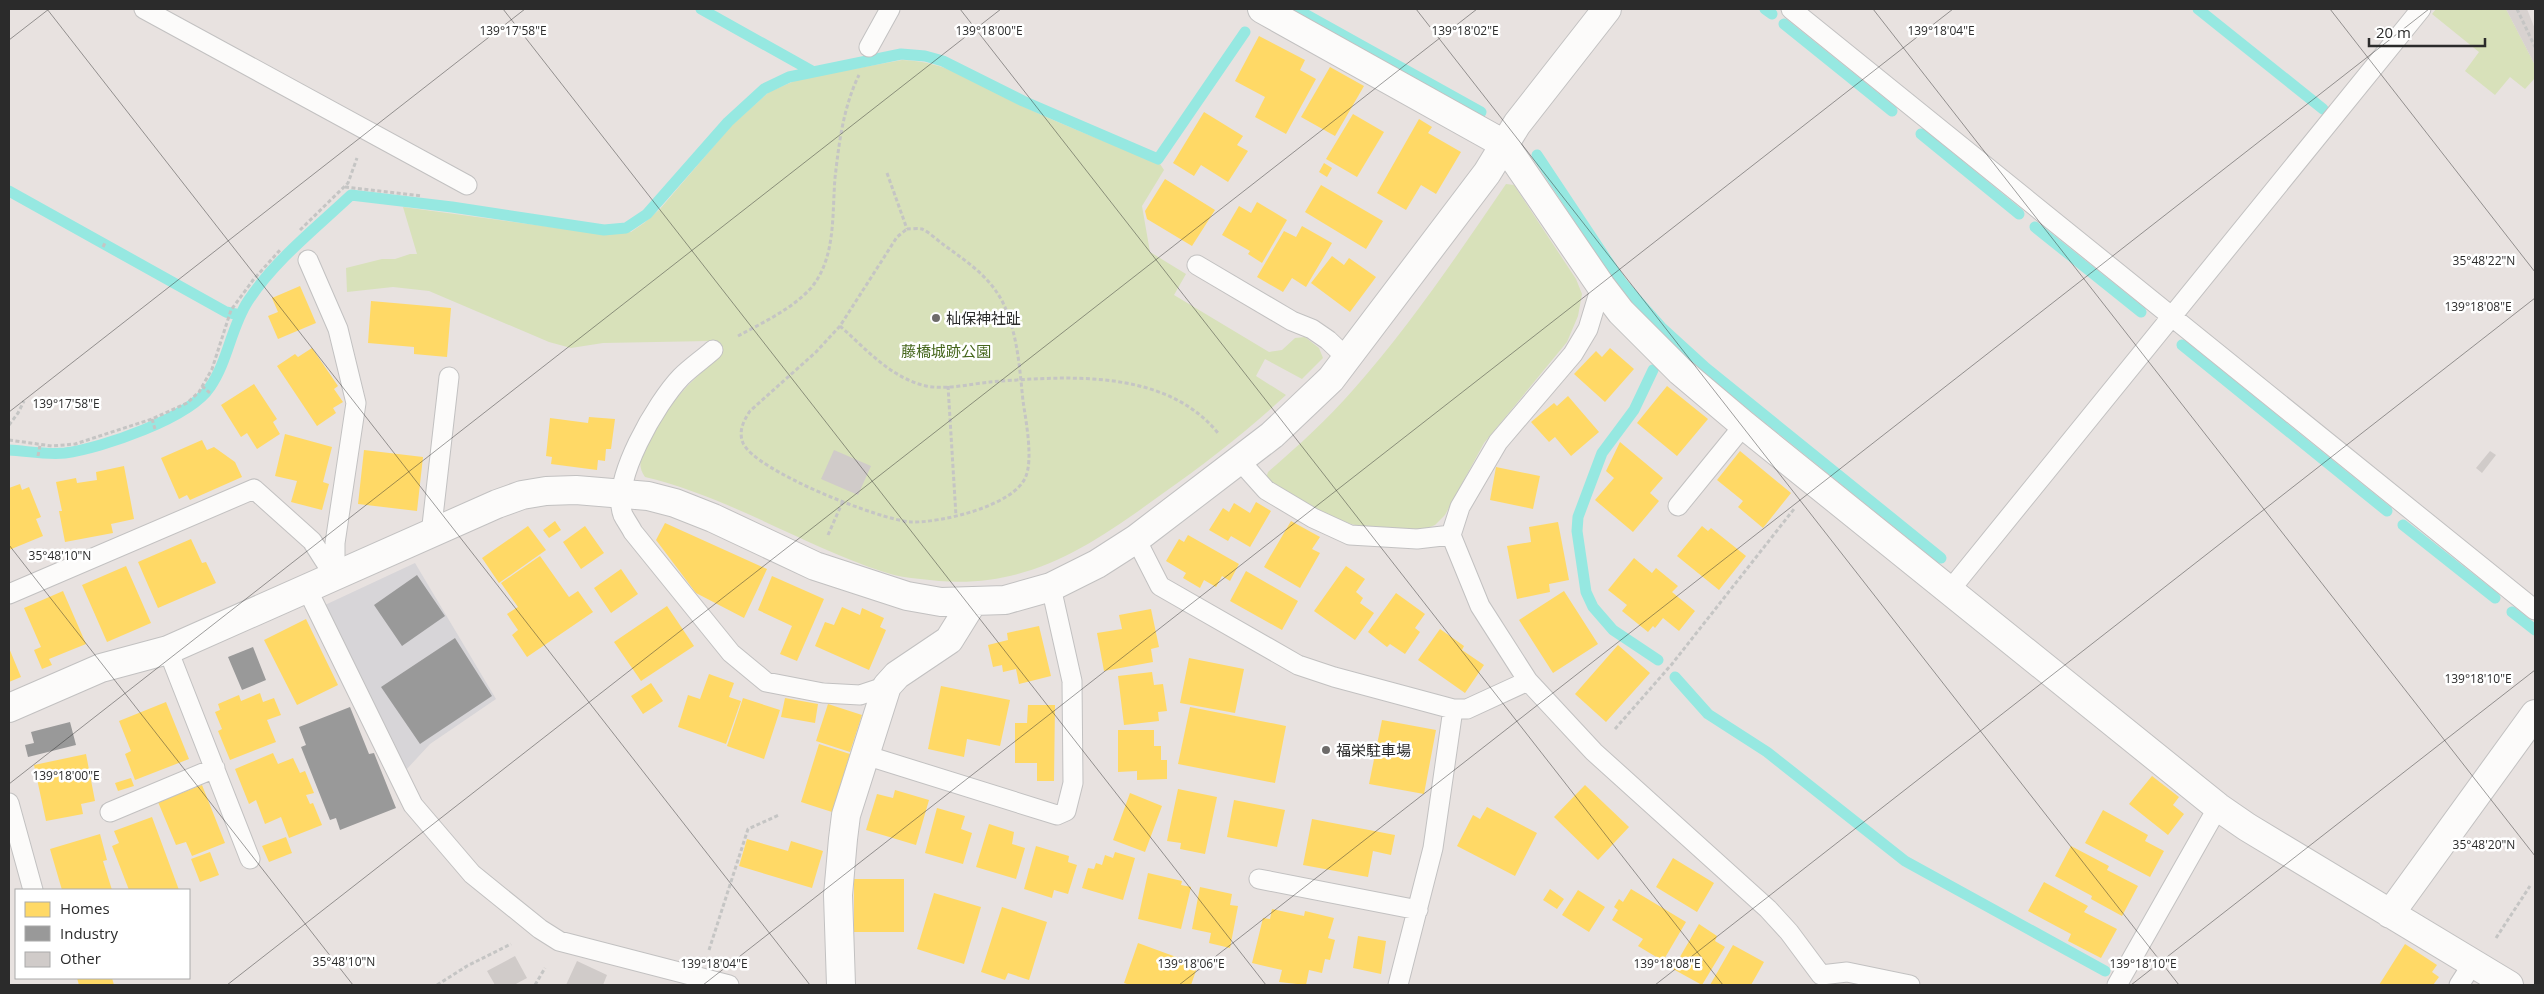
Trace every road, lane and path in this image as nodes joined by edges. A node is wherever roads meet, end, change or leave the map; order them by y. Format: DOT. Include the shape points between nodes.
graph roads {
  1 [pos="144,9"];
  2 [pos="890,9"];
  3 [pos="1262,9"];
  4 [pos="1608,9"];
  5 [pos="1791,9"];
  6 [pos="2421,9"];
  7 [pos="2517,9"];
  8 [pos="869,47"];
  9 [pos="2535,47"];
  10 [pos="860,74"];
  11 [pos="368,131"];
  12 [pos="1504,144"];
  13 [pos="886,173"];
  14 [pos="461,182"];
  15 [pos="345,186"];
  16 [pos="907,229"];
  17 [pos="296,234"];
  18 [pos="106,241"];
  19 [pos="283,246"];
  20 [pos="103,247"];
  21 [pos="308,260"];
  22 [pos="1197,265"];
  23 [pos="1601,286"];
  24 [pos="2172,317"];
  25 [pos="840,326"];
  26 [pos="713,350"];
  27 [pos="1348,359"];
  28 [pos="449,377"];
  29 [pos="1021,380"];
  30 [pos="202,386"];
  31 [pos="948,386"];
  32 [pos="210,393"];
  33 [pos="24,401"];
  34 [pos="152,420"];
  35 [pos="9,425"];
  36 [pos="1744,425"];
  37 [pos="155,428"];
  38 [pos="9,440"];
  39 [pos="40,445"];
  40 [pos="38,456"];
  41 [pos="1240,461"];
  42 [pos="1816,482"];
  43 [pos="621,493"];
  44 [pos="842,501"];
  45 [pos="1678,506"];
  46 [pos="956,516"];
  47 [pos="430,534"];
  48 [pos="1451,535"];
  49 [pos="828,536"];
  50 [pos="1136,539"];
  51 [pos="335,577"];
  52 [pos="1051,587"];
  53 [pos="307,589"];
  54 [pos="1950,590"];
  55 [pos="9,594"];
  56 [pos="972,603"];
  57 [pos="2535,610"];
  58 [pos="168,650"];
  59 [pos="1528,681"];
  60 [pos="887,686"];
  61 [pos="9,708"];
  62 [pos="1453,709"];
  63 [pos="2535,714"];
  64 [pos="1594,752"];
  65 [pos="866,755"];
  66 [pos="214,768"];
  67 [pos="9,803"];
  68 [pos="2218,807"];
  69 [pos="110,812"];
  70 [pos="779,815"];
  71 [pos="250,859"];
  72 [pos="1259,878"];
  73 [pos="2530,886"];
  74 [pos="33,889"];
  75 [pos="1418,910"];
  76 [pos="2390,914"];
  77 [pos="540,929"];
  78 [pos="2470,972"];
  79 [pos="700,979"];
  80 [pos="1818,980"];
  81 [pos="438,985"];
  82 [pos="729,985"];
  83 [pos="841,985"];
  84 [pos="1398,985"];
  85 [pos="1910,985"];
  86 [pos="2117,985"];
  87 [pos="2509,985"];
  1 -- 11 [label="lane"];
  2 -- 8 [label="lane"];
  3 -- 12 [label="street"];
  4 -- 12 [label="street"];
  5 -- 24 [label="lane"];
  6 -- 24 [label="lane"];
  7 -- 9 [label="path"];
  10 -- 26 [label="path" via="851,91 842,125 831,238 825,264 810,288 783,310"];
  11 -- 14 [label="lane"];
  11 -- 15 [label="path"];
  12 -- 23 [label="street"];
  12 -- 27 [label="street" via="1487,173"];
  13 -- 16 [label="path"];
  14 -- 15 [label="path" via="440,198"];
  15 -- 17 [label="path"];
  16 -- 25 [label="path" via="897,238"];
  16 -- 29 [label="path" via="922,229 965,259 995,287 1012,322"];
  18 -- 20 [label="path"];
  19 -- 30 [label="path" via="231,310 222,343"];
  21 -- 51 [label="lane" via="338,329 356,403 335,543"];
  22 -- 27 [label="lane" via="1292,321 1312,329"];
  23 -- 36 [label="street" via="1652,345"];
  23 -- 48 [label="lane" via="1588,329 1573,354 1498,442 1460,508"];
  24 -- 54 [label="lane"];
  24 -- 57 [label="lane"];
  25 -- 31 [label="path" via="902,378 928,387"];
  25 -- 44 [label="path" via="750,411 741,432 752,456"];
  26 -- 43 [label="lane" via="681,377 657,406 633,454"];
  27 -- 41 [label="street" via="1306,404"];
  28 -- 47 [label="lane"];
  29 -- 31 [label="path"];
  29 -- 41 [label="path" via="1085,378 1140,387 1169,396 1185,402 1209,421"];
  29 -- 46 [label="path" via="1027,476 1007,498"];
  30 -- 32 [label="path"];
  30 -- 34 [label="path" via="187,403"];
  31 -- 46 [label="path"];
  33 -- 35 [label="path"];
  34 -- 37 [label="path"];
  34 -- 39 [label="path" via="86,442"];
  36 -- 42 [label="street"];
  36 -- 45 [label="lane"];
  38 -- 39 [label="path"];
  39 -- 40 [label="path"];
  41 -- 48 [label="lane" via="1266,490 1350,535 1417,539"];
  41 -- 50 [label="street"];
  42 -- 54 [label="street"];
  42 -- 64 [label="path" via="1672,664"];
  43 -- 47 [label="street" via="576,490 522,494"];
  43 -- 56 [label="street" via="675,503 815,566 867,585 942,602"];
  43 -- 60 [label="lane" via="623,514 639,539 731,653 766,682 860,695"];
  44 -- 46 [label="path" via="902,520 922,522"];
  44 -- 49 [label="path"];
  47 -- 51 [label="street"];
  48 -- 59 [label="lane" via="1480,606"];
  50 -- 52 [label="street"];
  50 -- 62 [label="lane" via="1160,586 1298,665"];
  51 -- 53 [label="street"];
  51 -- 55 [label="lane" via="312,541 254,490"];
  52 -- 56 [label="street" via="1005,600"];
  52 -- 65 [label="lane" via="1072,681 1073,783 1066,811 1057,815"];
  53 -- 58 [label="street"];
  53 -- 77 [label="lane" via="413,805 472,874"];
  54 -- 68 [label="street"];
  56 -- 60 [label="street" via="949,640 897,675"];
  58 -- 61 [label="street" via="101,668"];
  58 -- 66 [label="lane"];
  59 -- 62 [label="lane" via="1467,709"];
  59 -- 64 [label="lane"];
  60 -- 65 [label="street"];
  62 -- 75 [label="lane" via="1433,848"];
  63 -- 76 [label="street"];
  64 -- 80 [label="lane" via="1768,909 1789,932"];
  65 -- 83 [label="street" via="846,815 842,847 838,895"];
  66 -- 69 [label="lane"];
  66 -- 71 [label="lane"];
  67 -- 74 [label="lane"];
  68 -- 76 [label="street" via="2247,828"];
  68 -- 86 [label="lane"];
  70 -- 79 [label="path" via="748,829"];
  72 -- 75 [label="lane"];
  73 -- 78 [label="path"];
  75 -- 84 [label="lane"];
  76 -- 78 [label="street"];
  77 -- 79 [label="lane" via="559,941"];
  77 -- 81 [label="path" via="467,966"];
  78 -- 87 [label="street"];
  79 -- 82 [label="lane"];
  80 -- 85 [label="lane" via="1847,972"];
}
